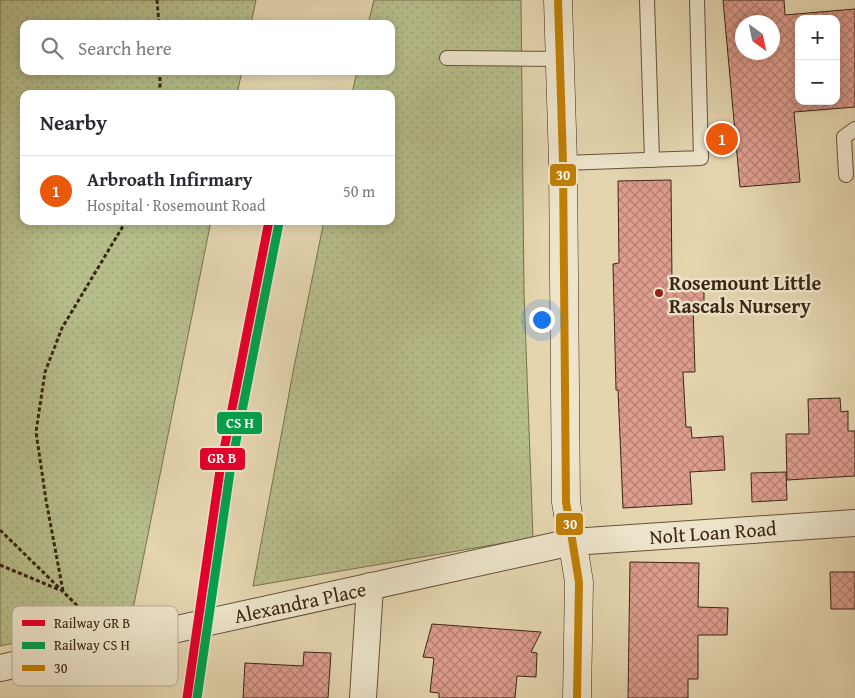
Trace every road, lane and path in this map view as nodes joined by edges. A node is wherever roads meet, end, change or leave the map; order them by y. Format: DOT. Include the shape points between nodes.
graph roads {
  1 [pos="157,0"];
  2 [pos="558,0"];
  3 [pos="647,0"];
  4 [pos="697,0"];
  5 [pos="159,20"];
  6 [pos="447,58"];
  7 [pos="559,59"];
  8 [pos="160,75"];
  9 [pos="160,90"];
  10 [pos="855,129"];
  11 [pos="652,160"];
  12 [pos="563,163"];
  13 [pos="846,175"];
  14 [pos="124,225"];
  15 [pos="855,523"];
  16 [pos="0,530"];
  17 [pos="572,542"];
  18 [pos="0,565"];
  19 [pos="370,586"];
  20 [pos="63,591"];
  21 [pos="78,606"];
  22 [pos="178,629"];
  23 [pos="363,698"];
  24 [pos="577,698"];
  1 -- 5 [label="path"];
  2 -- 7 [label="main road"];
  3 -- 11 [label="lane"];
  4 -- 11 [label="lane" via="701,158"];
  6 -- 7 [label="lane"];
  7 -- 12 [label="main road"];
  8 -- 9 [label="path"];
  10 -- 13 [label="lane" via="844,137"];
  11 -- 12 [label="lane"];
  12 -- 17 [label="main road" via="566,502"];
  14 -- 20 [label="path" via="62,328 45,372 36,432"];
  15 -- 17 [label="street, Nolt Loan Road"];
  16 -- 20 [label="path"];
  17 -- 19 [label="street, Alexandra Place"];
  17 -- 24 [label="main road" via="579,582"];
  18 -- 20 [label="path"];
  19 -- 22 [label="street, Alexandra Place"];
  19 -- 23 [label="street"];
  20 -- 21 [label="path"];
}
